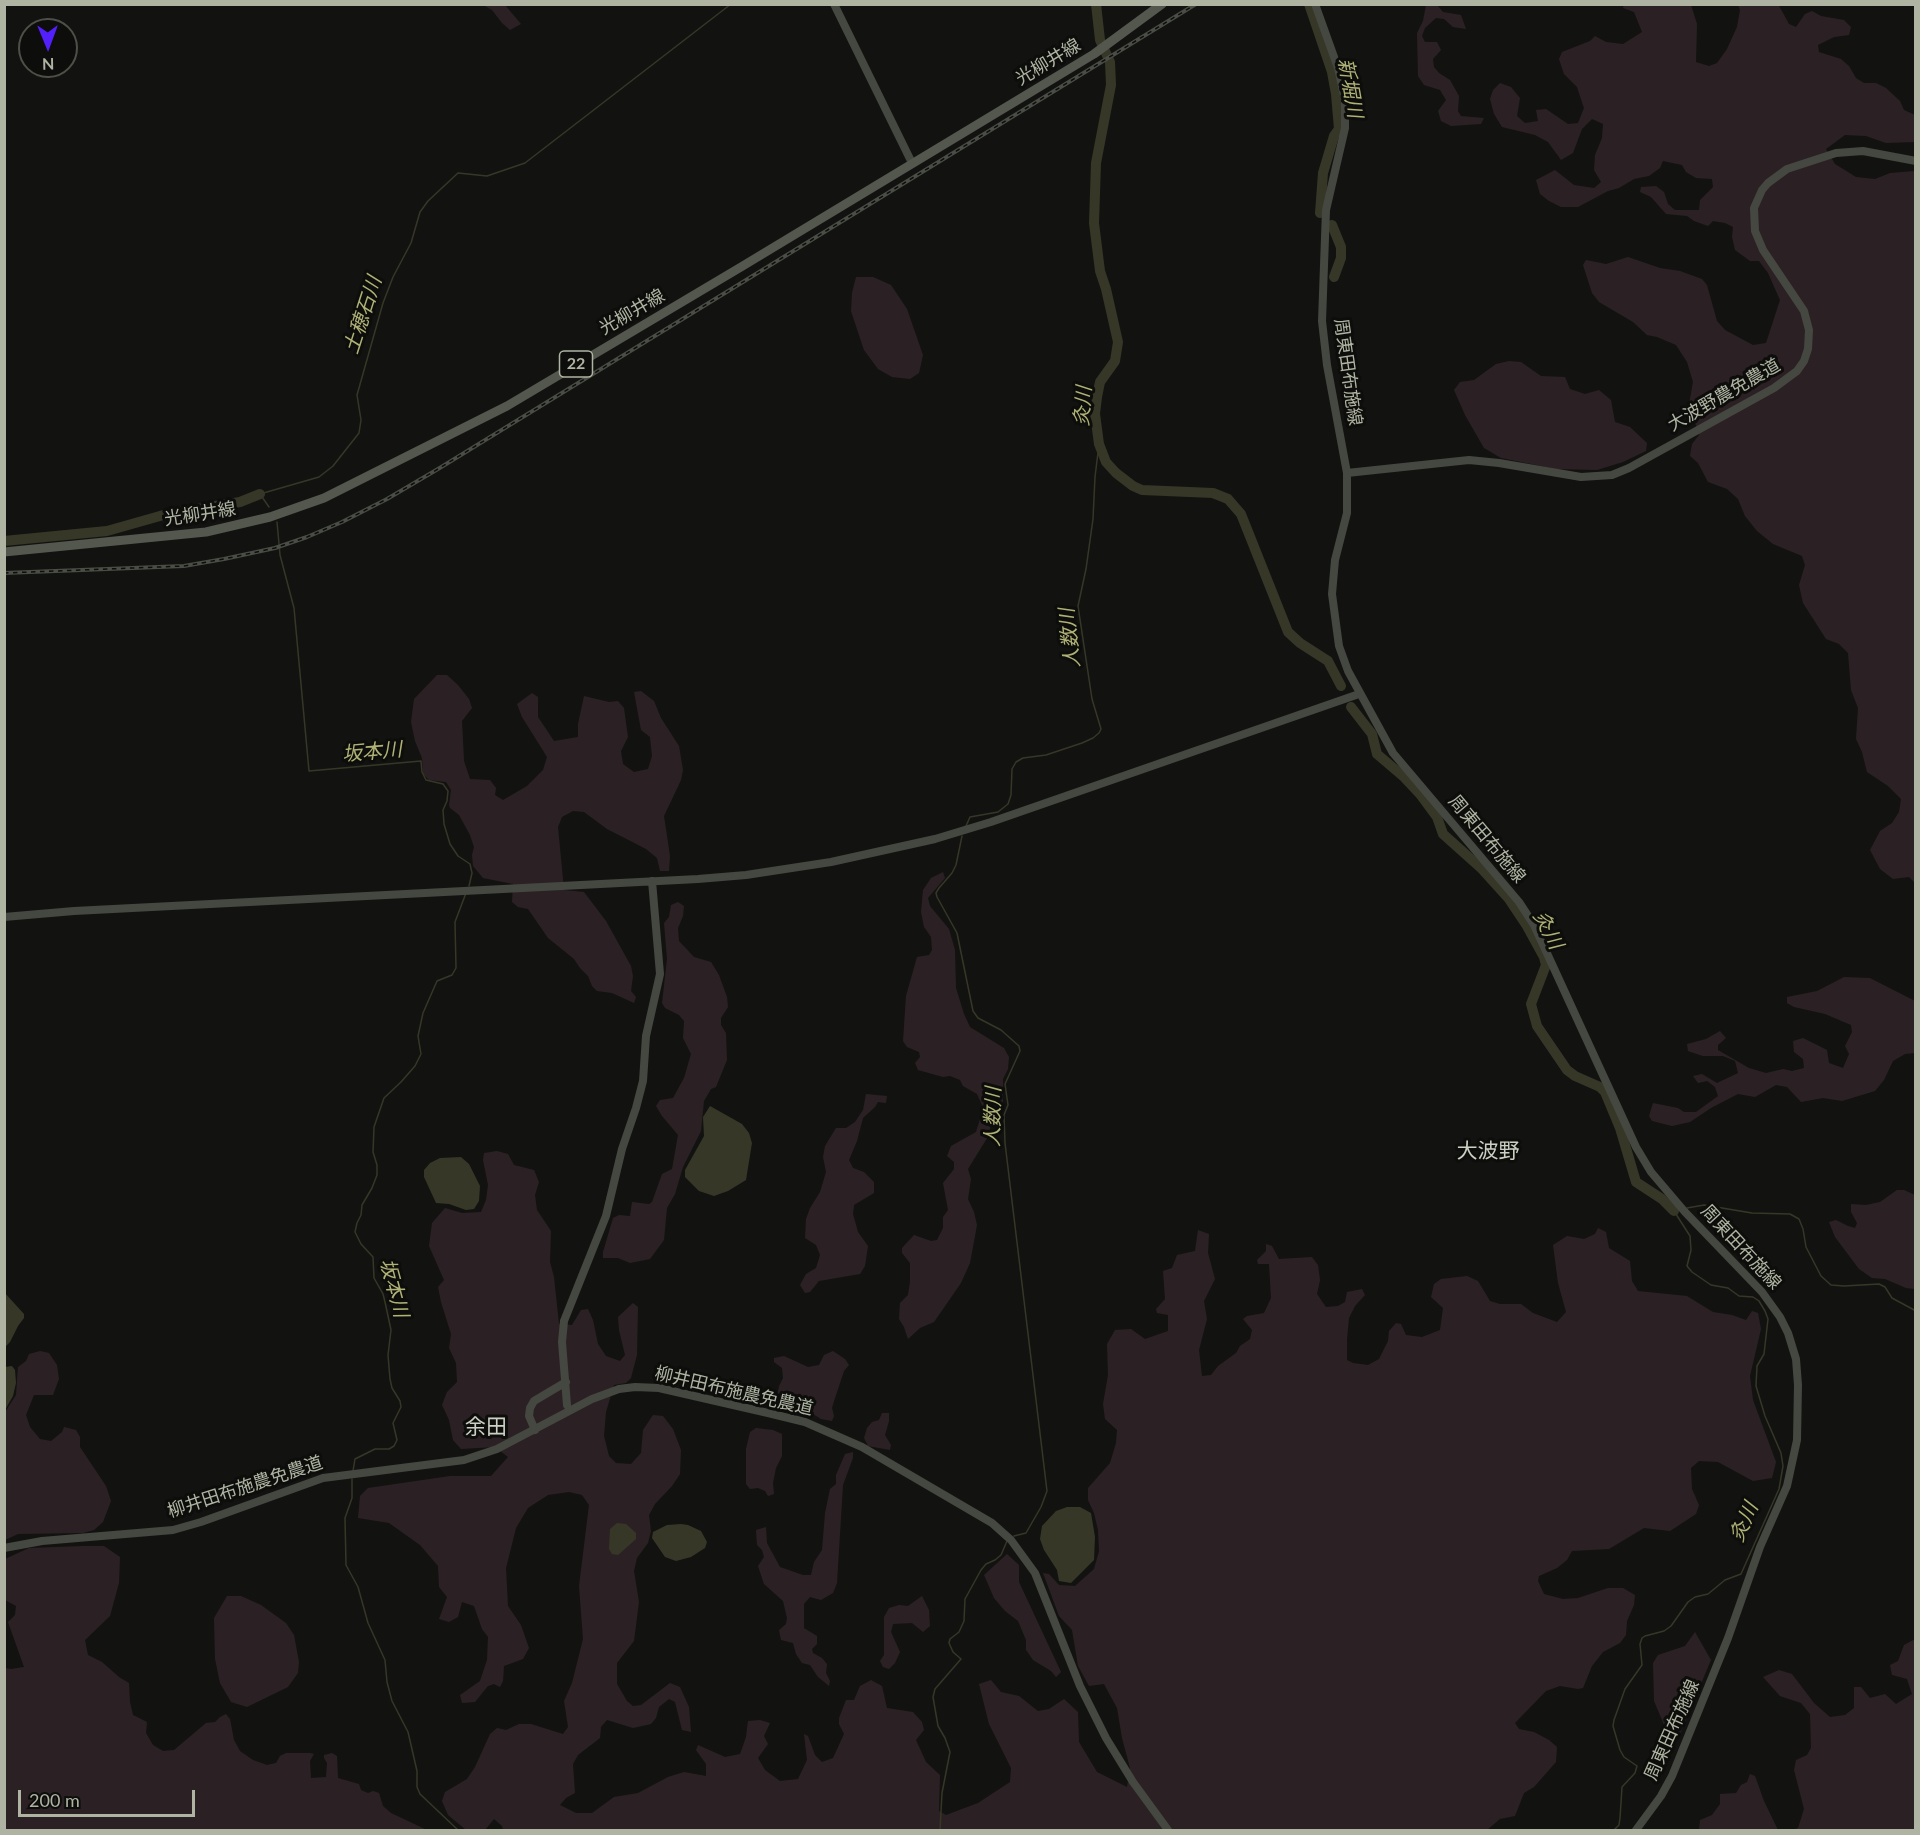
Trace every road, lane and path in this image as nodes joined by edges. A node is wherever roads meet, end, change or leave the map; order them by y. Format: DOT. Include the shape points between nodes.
graph roads {
  1 [pos="834,4"];
  2 [pos="1162,4"];
  3 [pos="1316,4"];
  4 [pos="1916,161"];
  5 [pos="912,163"];
  6 [pos="1347,473"];
  7 [pos="4,552"];
  8 [pos="1359,693"];
  9 [pos="652,882"];
  10 [pos="4,917"];
  11 [pos="566,1382"];
  12 [pos="567,1405"];
  13 [pos="535,1430"];
  14 [pos="4,1548"];
  15 [pos="1168,1830"];
  16 [pos="1636,1830"];
  1 -- 5 [label="street"];
  2 -- 5 [label="main road, 光柳井線 / 22" via="1103,48"];
  3 -- 6 [label="street, 周東田布施線" via="1345,100 1345,128 1326,210 1322,321"];
  4 -- 6 [label="street, 大波野農免農道" via="1863,152 1836,153 1787,169 1768,183 1754,208 1755,231 1763,250 1804,311 1809,330 1804,361 1774,388 1629,468 1612,475 1581,477 1469,460"];
  5 -- 7 [label="main road, 光柳井線 / 22" via="507,406 324,498 270,517 206,532"];
  6 -- 8 [label="street, 周東田布施線" via="1348,507 1335,560 1332,594 1339,646"];
  8 -- 9 [label="street" via="935,839 791,869"];
  8 -- 16 [label="street, 周東田布施線" via="1393,753 1534,925 1636,1147 1683,1209 1762,1292 1788,1333 1797,1368 1797,1440 1787,1486 1671,1776"];
  9 -- 10 [label="street"];
  9 -- 11 [label="street" via="660,974 646,1036 643,1082 606,1216 564,1321"];
  11 -- 12 [label="street"];
  11 -- 13 [label="street" via="534,1401 529,1416"];
  13 -- 14 [label="street, 柳井田布施農免農道" via="481,1456 446,1464 323,1478 173,1530"];
  13 -- 15 [label="street, 柳井田布施農免農道" via="592,1399 620,1389 647,1387 672,1391 829,1431 882,1457 982,1517 1011,1540 1035,1573 1080,1686 1106,1738"];
}
